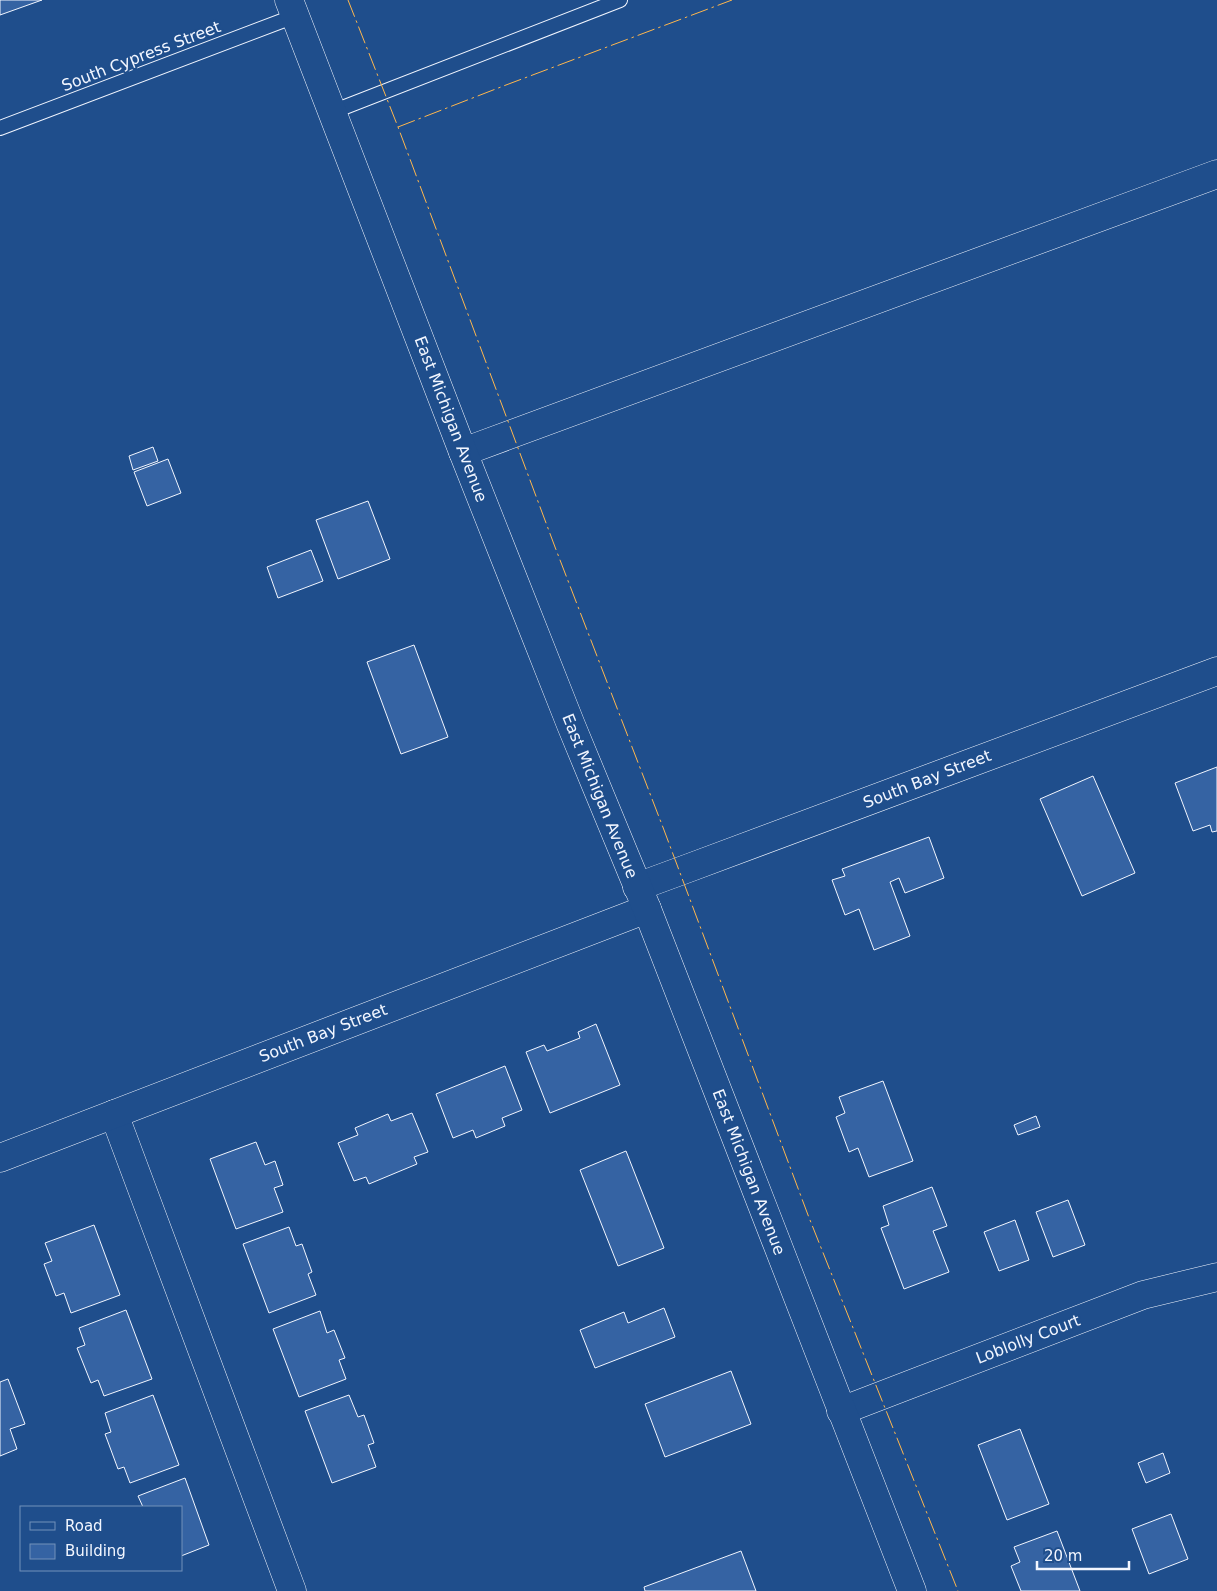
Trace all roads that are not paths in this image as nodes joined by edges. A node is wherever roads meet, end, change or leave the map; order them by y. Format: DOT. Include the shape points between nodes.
graph roads {
  1 [pos="620,0"];
  2 [pos="292,8"];
  3 [pos="332,112"];
  4 [pos="0,128"];
  5 [pos="1217,174"];
  6 [pos="463,452"];
  7 [pos="1217,671"];
  8 [pos="642,898"];
  9 [pos="114,1114"];
  10 [pos="0,1158"];
  11 [pos="1217,1277"];
  12 [pos="842,1411"];
  13 [pos="292,1591"];
  14 [pos="912,1591"];
  1 -- 3 [label="lane"];
  2 -- 3 [label="street, East Michigan Avenue"];
  2 -- 4 [label="lane, South Cypress Street"];
  3 -- 6 [label="street, East Michigan Avenue"];
  5 -- 6 [label="street"];
  6 -- 8 [label="street, East Michigan Avenue"];
  7 -- 8 [label="street, South Bay Street" via="801,827"];
  8 -- 9 [label="street, South Bay Street"];
  8 -- 12 [label="street, East Michigan Avenue"];
  9 -- 10 [label="street, South Bay Street"];
  9 -- 13 [label="street"];
  11 -- 12 [label="street, Loblolly Court" via="1143,1295"];
  12 -- 14 [label="street, East Michigan Avenue"];
}
